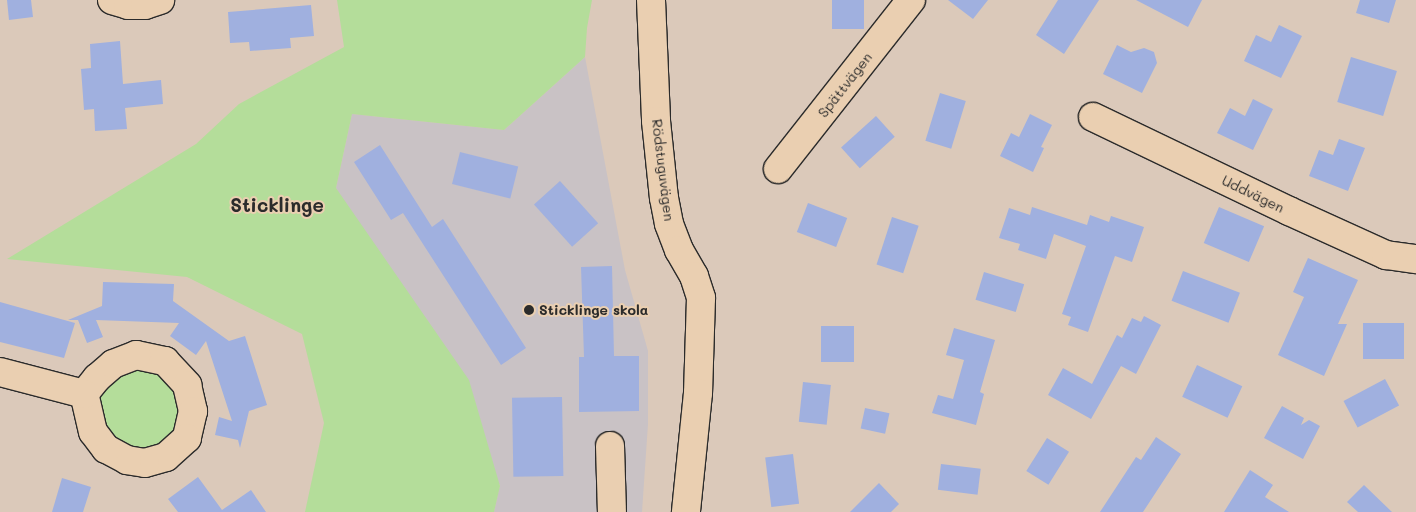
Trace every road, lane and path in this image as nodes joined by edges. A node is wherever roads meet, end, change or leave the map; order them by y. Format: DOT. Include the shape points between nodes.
graph roads {
  1 [pos="112,0"];
  2 [pos="160,0"];
  3 [pos="651,0"];
  4 [pos="911,0"];
  5 [pos="1094,117"];
  6 [pos="778,169"];
  7 [pos="1416,259"];
  8 [pos="0,372"];
  9 [pos="84,394"];
  10 [pos="610,446"];
  11 [pos="612,512"];
  12 [pos="686,512"];
  1 -- 2 [label="street" via="128,5 145,5"];
  3 -- 12 [label="street, Rödstuguvägen" via="656,121 664,198 669,224 694,276 700,298 698,393"];
  4 -- 6 [label="street, Spättvägen"];
  5 -- 7 [label="street, Uddvägen" via="1386,255"];
  8 -- 9 [label="street"];
  10 -- 11 [label="street"];
}
